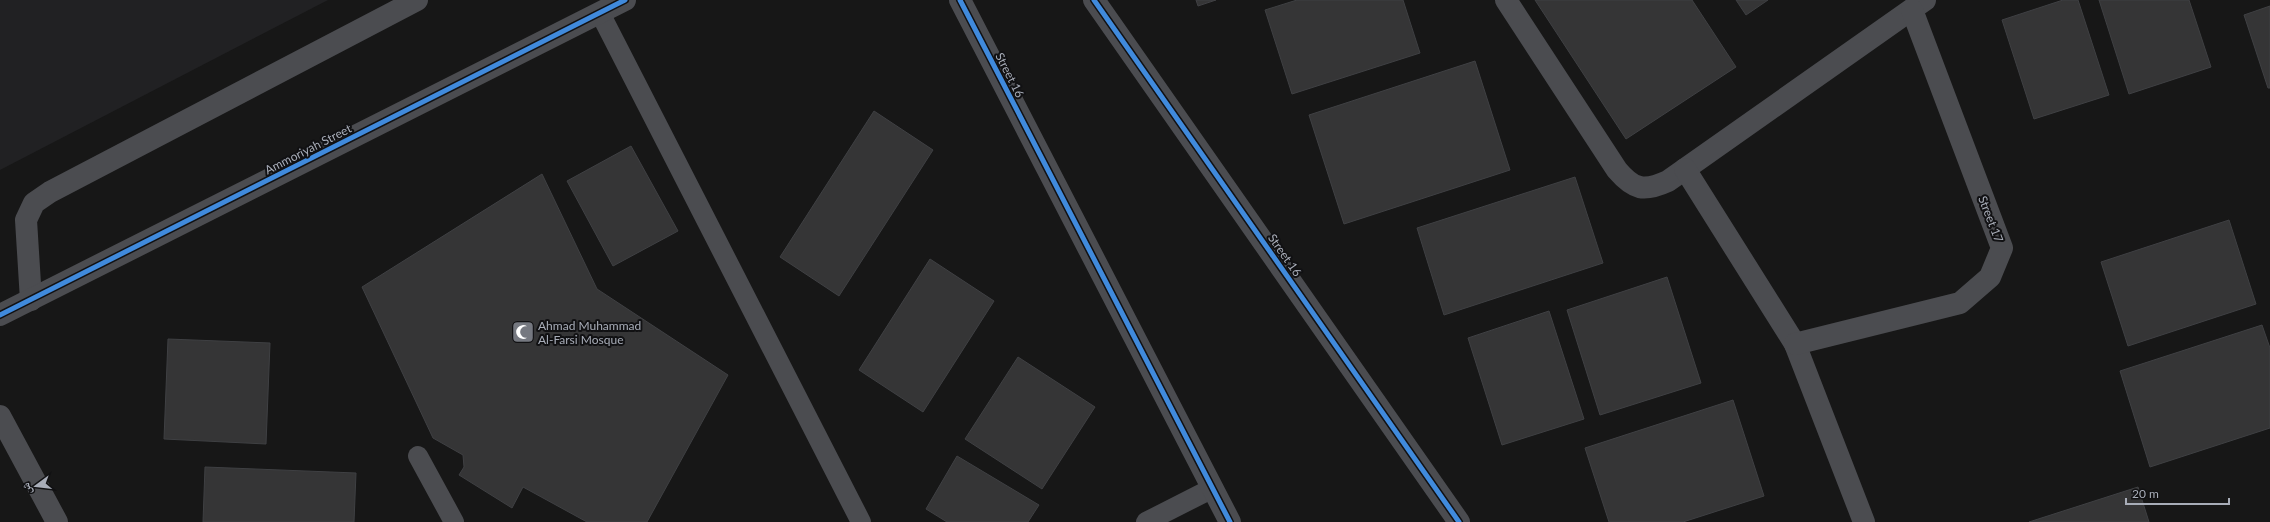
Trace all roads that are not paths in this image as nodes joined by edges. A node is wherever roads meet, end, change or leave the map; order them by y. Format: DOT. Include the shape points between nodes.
graph roads {
  1 [pos="416,0"];
  2 [pos="625,0"];
  3 [pos="960,0"];
  4 [pos="1094,0"];
  5 [pos="1506,0"];
  6 [pos="1918,5"];
  7 [pos="600,13"];
  8 [pos="1685,169"];
  9 [pos="31,300"];
  10 [pos="0,315"];
  11 [pos="1795,344"];
  12 [pos="0,416"];
  13 [pos="418,456"];
  14 [pos="1213,488"];
  15 [pos="56,522"];
  16 [pos="454,522"];
  17 [pos="861,522"];
  18 [pos="1146,522"];
  19 [pos="1230,522"];
  20 [pos="1459,522"];
  21 [pos="1864,522"];
  1 -- 9 [label="street" via="50,192 34,203 26,220"];
  2 -- 7 [label="street, Ammoriyah Street"];
  3 -- 14 [label="street, Street 16"];
  4 -- 20 [label="street, Street 16"];
  5 -- 8 [label="street, Street 17" via="1627,182 1639,188 1654,187"];
  6 -- 8 [label="street, Street 17"];
  6 -- 11 [label="street, Street 17" via="2002,248 1990,277 1960,303"];
  7 -- 9 [label="street, Ammoriyah Street"];
  7 -- 17 [label="lane"];
  8 -- 11 [label="street"];
  9 -- 10 [label="street, Ammoriyah Street"];
  11 -- 21 [label="street"];
  12 -- 15 [label="street"];
  13 -- 16 [label="lane"];
  14 -- 18 [label="lane"];
  14 -- 19 [label="street, Street 16"];
}
